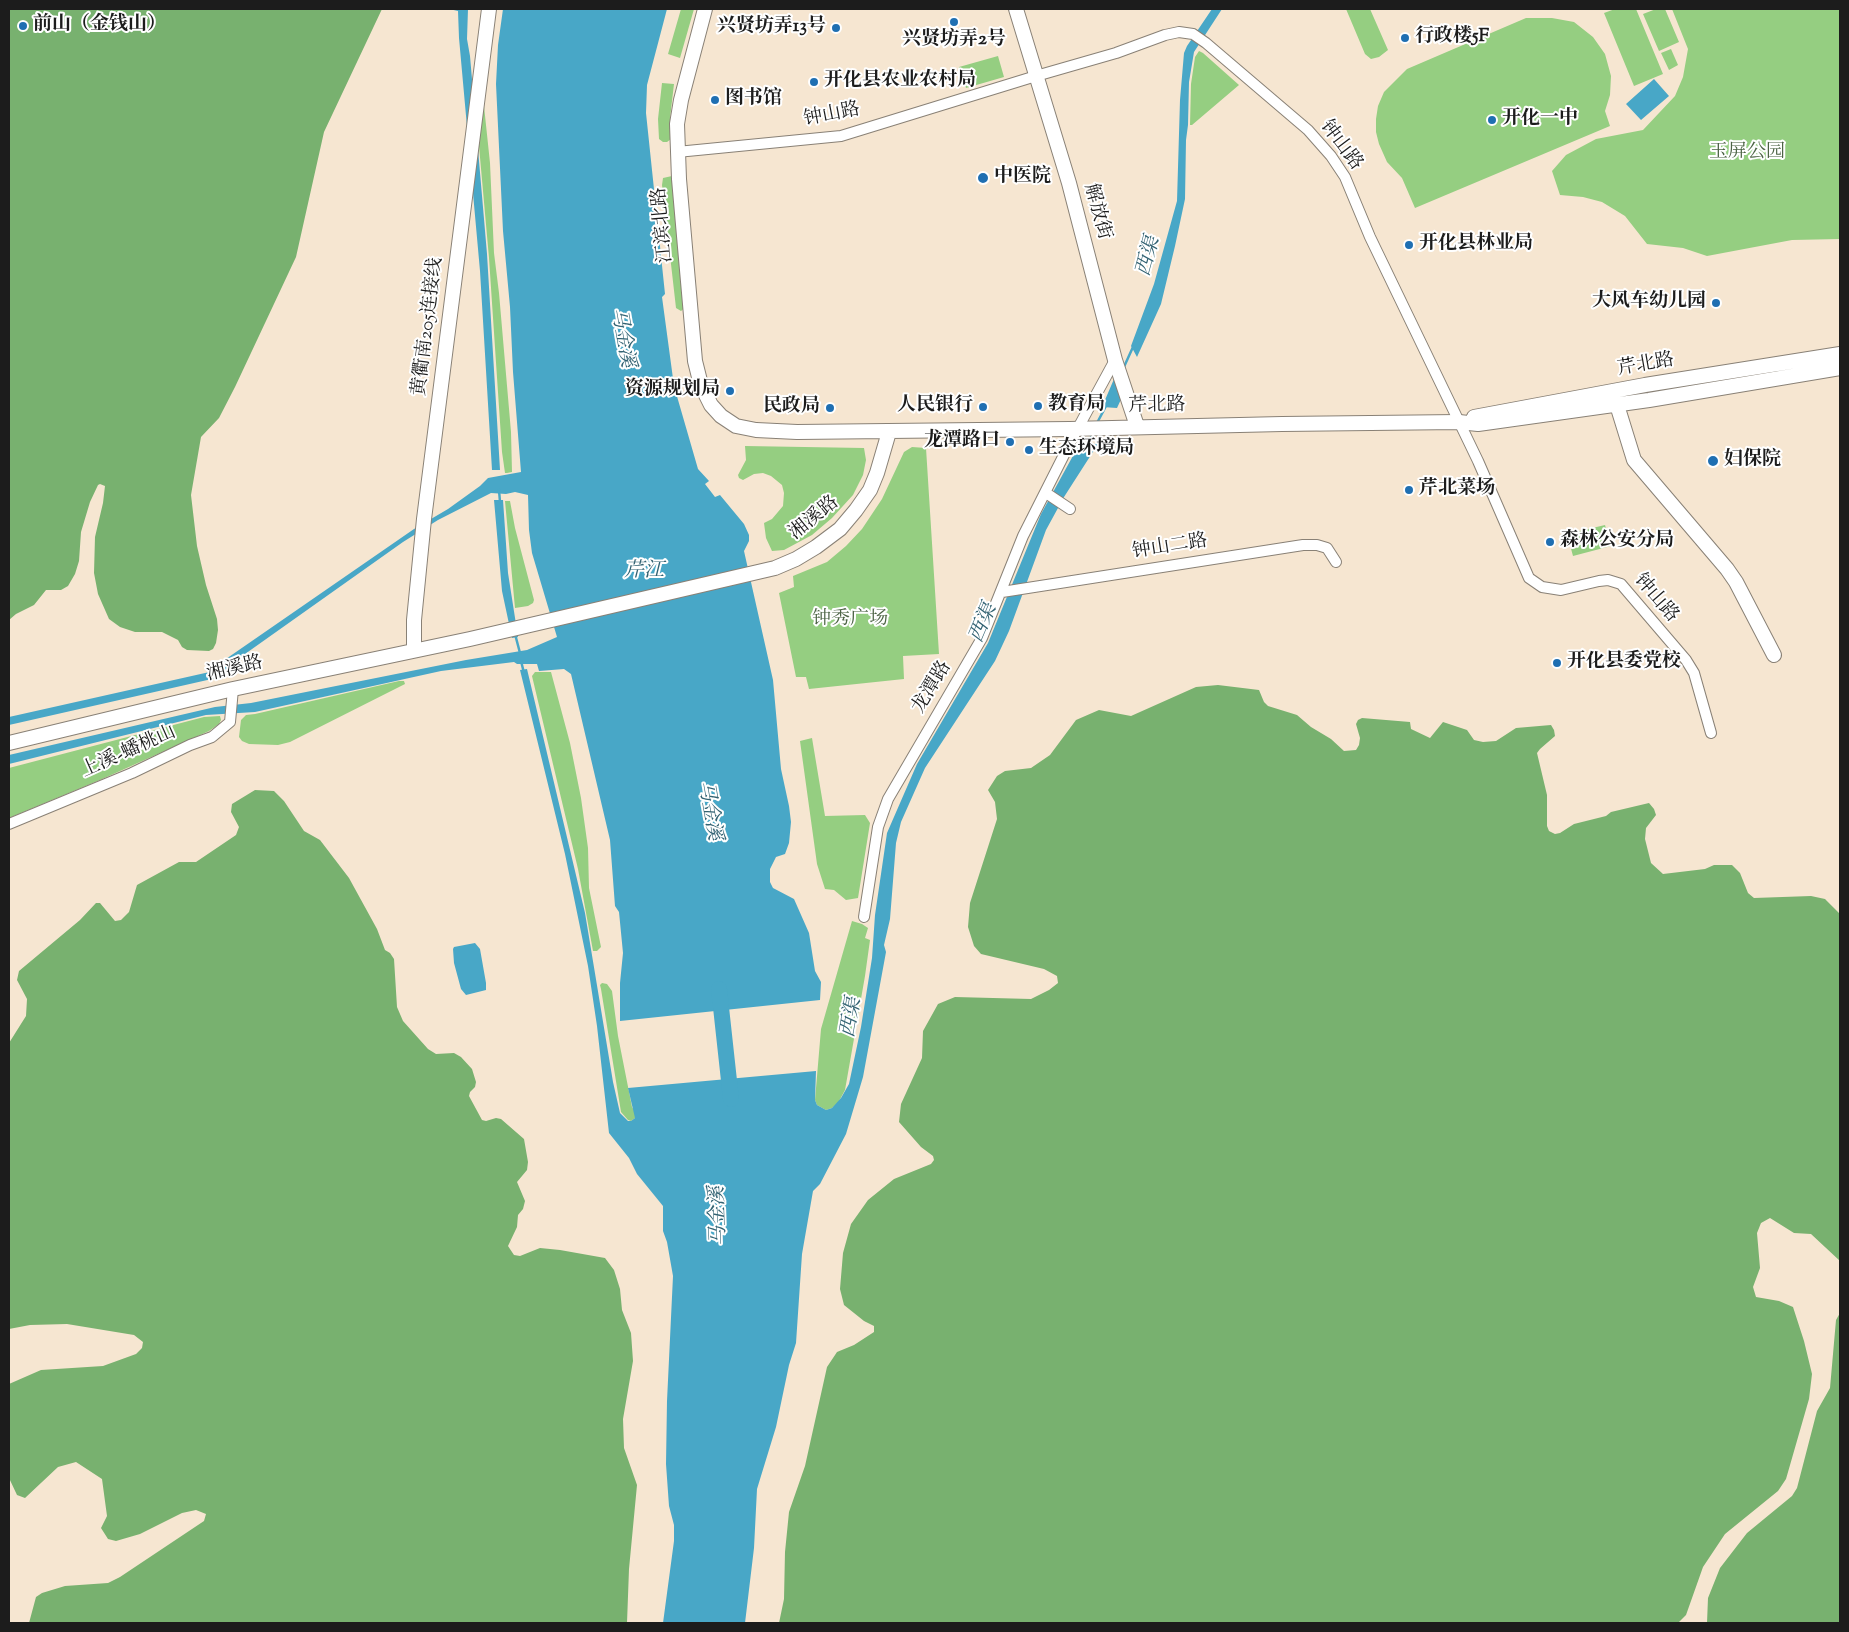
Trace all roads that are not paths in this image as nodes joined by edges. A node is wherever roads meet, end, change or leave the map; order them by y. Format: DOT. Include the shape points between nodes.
graph roads {
  1 [pos="489,9"];
  2 [pos="705,9"];
  3 [pos="1016,9"];
  4 [pos="1036,76"];
  5 [pos="677,152"];
  6 [pos="1840,354"];
  7 [pos="1115,360"];
  8 [pos="1840,368"];
  9 [pos="1646,385"];
  10 [pos="1649,400"];
  11 [pos="1617,405"];
  12 [pos="1460,422"];
  13 [pos="736,426"];
  14 [pos="1137,426"];
  15 [pos="1077,428"];
  16 [pos="888,432"];
  17 [pos="1046,493"];
  18 [pos="1070,509"];
  19 [pos="1336,562"];
  20 [pos="1002,592"];
  21 [pos="414,650"];
  22 [pos="1774,655"];
  23 [pos="233,689"];
  24 [pos="1711,734"];
  25 [pos="9,743"];
  26 [pos="9,824"];
  27 [pos="864,917"];
  1 -- 21 [label="main road, 黄衢南205连接线" via="424,519"];
  2 -- 5 [label="main road, 江滨北路" via="680,100"];
  3 -- 4 [label="main road, 解放街"];
  4 -- 5 [label="street, 钟山路" via="841,136"];
  4 -- 7 [label="main road, 解放街" via="1069,183"];
  4 -- 12 [label="street, 钟山路" via="1172,33 1193,34 1206,43 1308,130 1331,156 1345,177 1370,237"];
  5 -- 13 [label="main road, 江滨北路" via="695,360 701,385 711,405"];
  6 -- 9 [label="main road, 芹北路"];
  7 -- 14 [label="main road, 解放街"];
  7 -- 15 [label="street, 龙潭路"];
  8 -- 10 [label="main road, 芹北路"];
  9 -- 10 [label="main road"];
  9 -- 12 [label="main road, 芹北路"];
  10 -- 11 [label="main road, 芹北路"];
  11 -- 12 [label="main road, 芹北路" via="1494,423"];
  11 -- 22 [label="main road" via="1634,460 1727,569"];
  12 -- 14 [label="main road, 芹北路"];
  12 -- 24 [label="street, 钟山路" via="1529,578 1542,587 1561,590 1608,580 1621,584 1694,673"];
  13 -- 16 [label="main road, 芹北路" via="788,432"];
  14 -- 15 [label="main road, 芹北路"];
  15 -- 16 [label="main road, 芹北路"];
  15 -- 17 [label="street, 龙潭路"];
  16 -- 21 [label="main road, 湘溪路" via="877,473 856,510 840,529 796,559 775,568"];
  17 -- 18 [label="street"];
  17 -- 20 [label="street, 龙潭路" via="1023,536"];
  19 -- 20 [label="street, 钟山二路" via="1327,548 1302,545"];
  20 -- 27 [label="street, 龙潭路" via="982,638 888,799 878,827"];
  21 -- 23 [label="main road, 湘溪路"];
  23 -- 25 [label="main road, 湘溪路"];
  23 -- 26 [label="street, 上溪-蟠桃山" via="230,722 212,737"];
}
